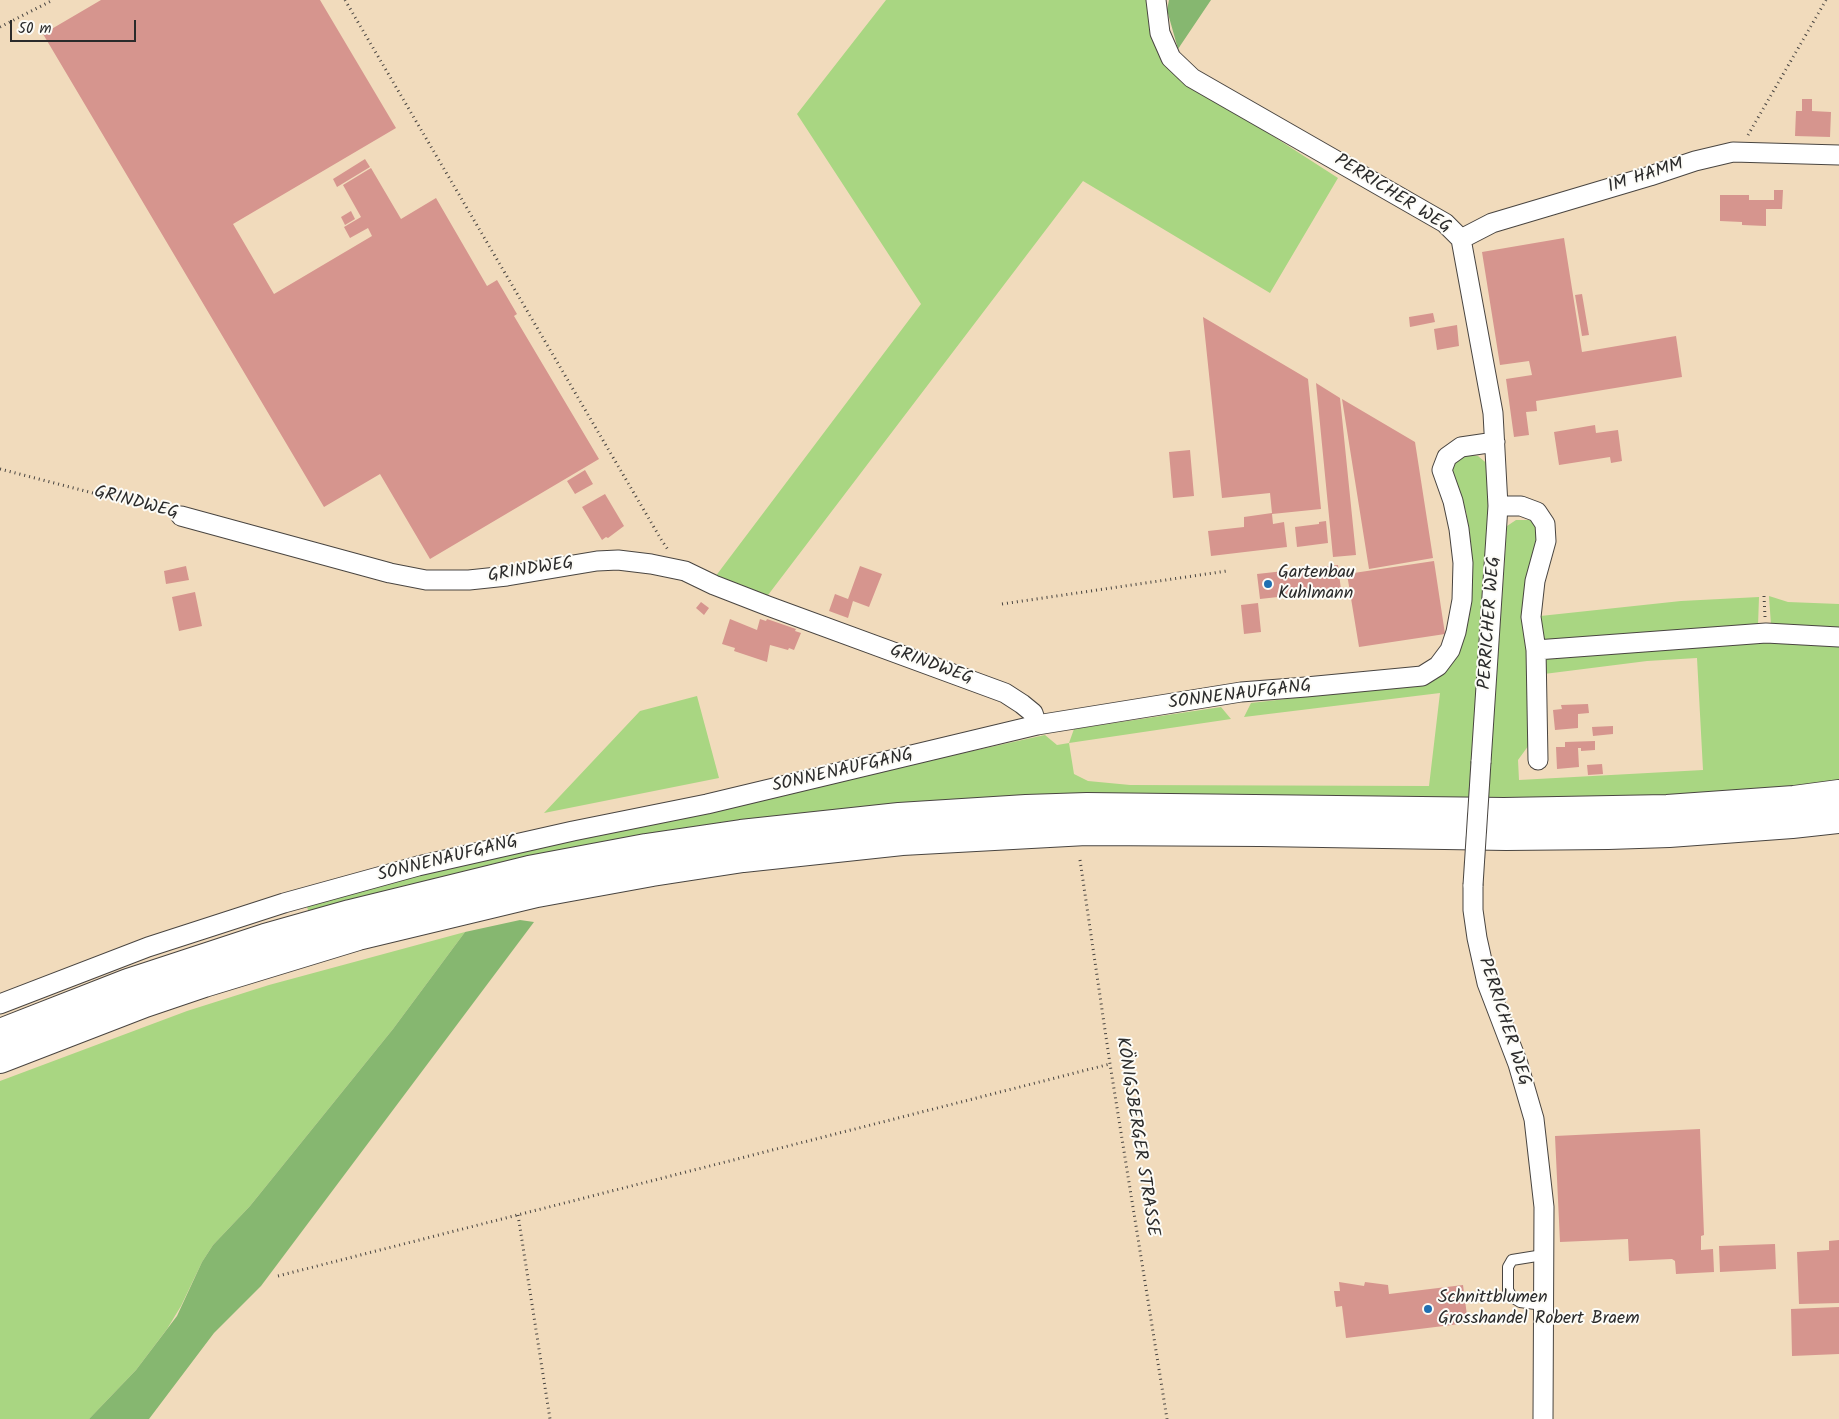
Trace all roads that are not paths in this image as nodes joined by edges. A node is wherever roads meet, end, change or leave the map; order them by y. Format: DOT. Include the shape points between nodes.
graph roads {
  1 [pos="1156,0"];
  2 [pos="1839,155"];
  3 [pos="1461,239"];
  4 [pos="1494,442"];
  5 [pos="1498,506"];
  6 [pos="181,516"];
  7 [pos="1839,637"];
  8 [pos="1536,650"];
  9 [pos="1037,726"];
  10 [pos="1538,760"];
  11 [pos="1839,794"];
  12 [pos="1839,819"];
  13 [pos="0,1004"];
  14 [pos="0,1033"];
  15 [pos="0,1059"];
  16 [pos="1543,1254"];
  17 [pos="1543,1305"];
  18 [pos="1543,1419"];
  1 -- 3 [label="street, PERRICHER WEG" via="1160,33 1171,58 1192,78 1445,223"];
  2 -- 3 [label="street, IM HAMM" via="1733,152 1694,161 1492,224"];
  3 -- 4 [label="street, PERRICHER WEG" via="1493,413"];
  4 -- 5 [label="street, PERRICHER WEG"];
  4 -- 9 [label="street, SONNENAUFGANG" via="1461,447 1448,457 1442,470 1459,529 1463,563 1462,600 1450,650 1438,666 1422,676 1241,692"];
  5 -- 8 [label="street" via="1521,506 1537,512 1545,524 1546,541 1534,581 1531,617"];
  5 -- 16 [label="street, PERRICHER WEG, bridge" via="1474,910 1487,983 1518,1064 1534,1119 1544,1207"];
  6 -- 9 [label="street, GRINDWEG" via="426,580 507,576 618,560 685,572 1005,693 1033,713"];
  7 -- 8 [label="street" via="1766,633"];
  8 -- 10 [label="street"];
  9 -- 13 [label="street, SONNENAUFGANG" via="707,804 418,866 284,903 148,947"];
  11 -- 14 [label="main road" via="1667,809 1504,812 1026,809 899,816 741,834 529,870 420,895 265,938 128,984"];
  12 -- 15 [label="main road" via="1669,834 1608,835 1086,831 902,840 744,858 537,893 358,936 145,1003"];
  16 -- 17 [label="street, PERRICHER WEG"];
  16 -- 17 [label="lane" via="1512,1260 1508,1268 1508,1290 1512,1297 1520,1302"];
  17 -- 18 [label="street, PERRICHER WEG"];
}
